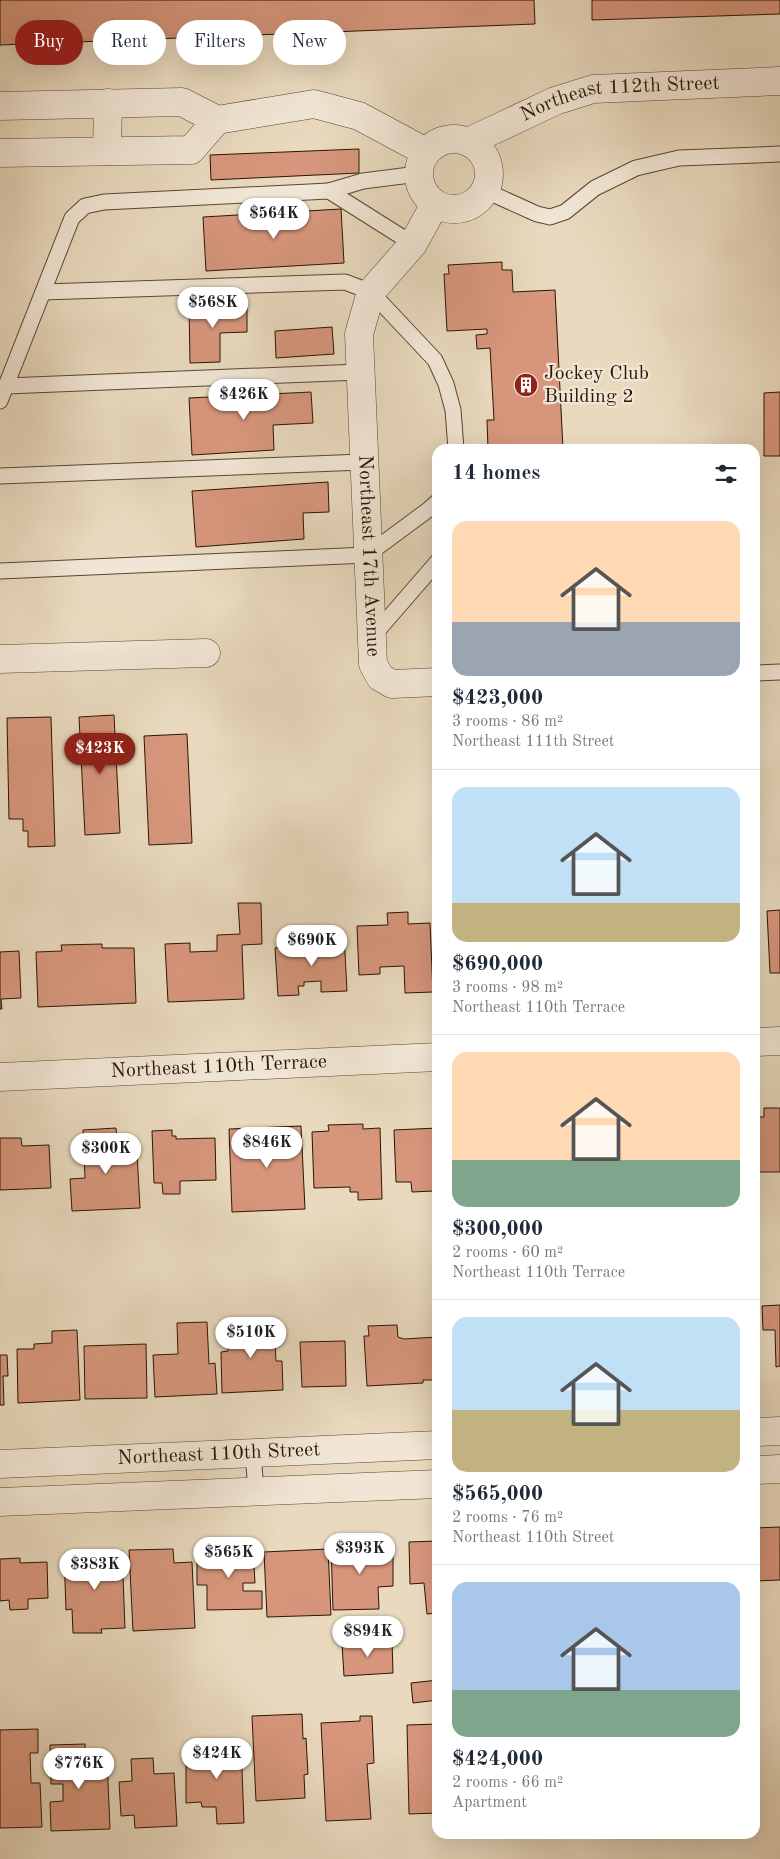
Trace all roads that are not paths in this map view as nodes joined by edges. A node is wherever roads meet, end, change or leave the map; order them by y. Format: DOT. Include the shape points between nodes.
graph roads {
  1 [pos="780,81"];
  2 [pos="108,103"];
  3 [pos="0,106"];
  4 [pos="217,120"];
  5 [pos="468,142"];
  6 [pos="107,151"];
  7 [pos="0,153"];
  8 [pos="780,154"];
  9 [pos="422,163"];
  10 [pos="330,190"];
  11 [pos="486,190"];
  12 [pos="436,204"];
  13 [pos="413,244"];
  14 [pos="43,292"];
  15 [pos="371,292"];
  16 [pos="360,372"];
  17 [pos="6,386"];
  18 [pos="0,401"];
  19 [pos="456,444"];
  20 [pos="364,462"];
  21 [pos="0,476"];
  22 [pos="432,506"];
  23 [pos="367,555"];
  24 [pos="432,568"];
  25 [pos="0,571"];
  26 [pos="372,637"];
  27 [pos="206,653"];
  28 [pos="0,659"];
  29 [pos="780,672"];
  30 [pos="760,673"];
  31 [pos="432,682"];
  32 [pos="780,1041"];
  33 [pos="760,1042"];
  34 [pos="432,1057"];
  35 [pos="0,1077"];
  36 [pos="780,1431"];
  37 [pos="760,1432"];
  38 [pos="432,1445"];
  39 [pos="253,1453"];
  40 [pos="0,1464"];
  41 [pos="780,1469"];
  42 [pos="760,1470"];
  43 [pos="432,1484"];
  44 [pos="256,1491"];
  45 [pos="0,1502"];
  1 -- 5 [label="street, Northeast 112th Street" via="593,89 555,101"];
  2 -- 3 [label="street"];
  2 -- 4 [label="street" via="182,102"];
  2 -- 6 [label="street"];
  4 -- 6 [label="street" via="191,150"];
  4 -- 9 [label="street" via="314,104 360,116"];
  5 -- 9 [label="street" via="456,139 434,145"];
  5 -- 11 [label="street" via="478,148 487,162 489,179"];
  6 -- 7 [label="street"];
  8 -- 11 [label="lane" via="679,158 636,168 595,188 565,212 550,217"];
  9 -- 10 [label="lane"];
  9 -- 12 [label="street" via="421,186 426,196"];
  10 -- 13 [label="lane"];
  10 -- 14 [label="lane" via="104,202 85,206 72,218"];
  11 -- 12 [label="street" via="469,206 446,209"];
  12 -- 13 [label="street"];
  13 -- 15 [label="street"];
  14 -- 15 [label="lane" via="345,282"];
  14 -- 17 [label="lane"];
  15 -- 16 [label="street, Northeast 17th Avenue" via="358,334"];
  15 -- 19 [label="lane" via="434,360 446,384 453,410"];
  16 -- 17 [label="lane"];
  16 -- 20 [label="street, Northeast 17th Avenue"];
  17 -- 18 [label="lane"];
  20 -- 21 [label="lane"];
  20 -- 23 [label="street, Northeast 17th Avenue"];
  22 -- 23 [label="lane"];
  23 -- 25 [label="lane"];
  23 -- 26 [label="street, Northeast 17th Avenue"];
  24 -- 26 [label="lane"];
  26 -- 31 [label="street, Northeast 17th Avenue" via="373,664 380,677 392,684"];
  27 -- 28 [label="street"];
  29 -- 30 [label="lane"];
  32 -- 33 [label="street"];
  34 -- 35 [label="street, Northeast 110th Terrace"];
  36 -- 37 [label="street"];
  38 -- 39 [label="street, Northeast 110th Street"];
  39 -- 40 [label="street, Northeast 110th Street"];
  39 -- 44 [label="lane"];
  41 -- 42 [label="street"];
  43 -- 44 [label="street, Northeast 110th Street"];
  44 -- 45 [label="street, Northeast 110th Street"];
}
